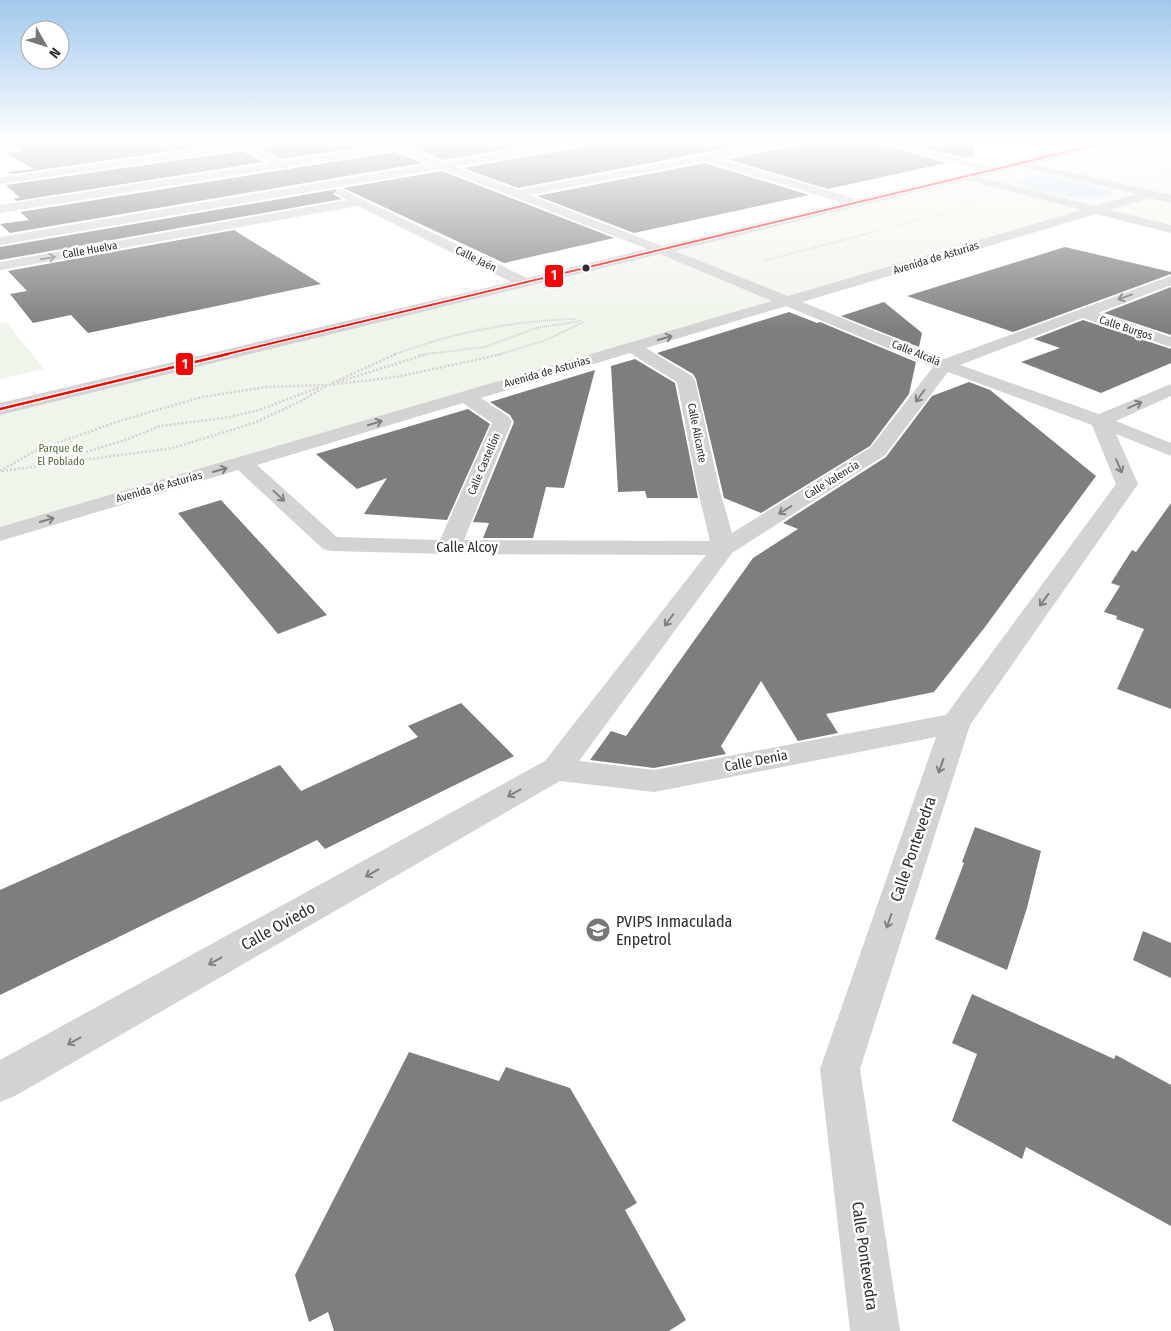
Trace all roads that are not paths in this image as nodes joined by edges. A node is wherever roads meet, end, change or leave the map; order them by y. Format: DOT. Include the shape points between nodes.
graph roads {
  1 [pos="31,204"];
  2 [pos="218,204"];
  3 [pos="346,204"];
  4 [pos="362,204"];
  5 [pos="542,204"];
  6 [pos="859,204"];
  7 [pos="1072,204"];
  8 [pos="1114,204"];
  9 [pos="0,209"];
  10 [pos="1094,210"];
  11 [pos="1171,229"];
  12 [pos="0,241"];
  13 [pos="664,251"];
  14 [pos="0,266"];
  15 [pos="1171,280"];
  16 [pos="526,283"];
  17 [pos="788,302"];
  18 [pos="1082,313"];
  19 [pos="1171,342"];
  20 [pos="632,348"];
  21 [pos="944,365"];
  22 [pos="1171,390"];
  23 [pos="466,396"];
  24 [pos="0,409"];
  25 [pos="1100,421"];
  26 [pos="1171,450"];
  27 [pos="243,463"];
  28 [pos="0,534"];
  29 [pos="449,547"];
  30 [pos="724,548"];
  31 [pos="956,723"];
  32 [pos="556,769"];
  33 [pos="0,1082"];
  34 [pos="875,1331"];
  1 -- 9 [label="street"];
  2 -- 12 [label="street"];
  14 -- 3 [label="street, Calle Huelva, one-way"];
  4 -- 16 [label="street, Calle Jaén"];
  5 -- 13 [label="street, Calle Alcalá"];
  6 -- 13 [label="street"];
  7 -- 10 [label="street"];
  8 -- 10 [label="street, Avenida de Asturias"];
  10 -- 11 [label="street"];
  10 -- 17 [label="street, Avenida de Asturias"];
  13 -- 16 [label="street"];
  13 -- 17 [label="street, Calle Alcalá"];
  15 -- 18 [label="street, one-way"];
  16 -- 24 [label="street"];
  20 -- 17 [label="street, Avenida de Asturias, one-way"];
  17 -- 21 [label="street, Calle Alcalá"];
  18 -- 19 [label="street, Calle Burgos"];
  18 -- 21 [label="street"];
  20 -- 23 [label="street, Avenida de Asturias"];
  20 -- 30 [label="street, Calle Alicante" via="686,380"];
  21 -- 25 [label="street, Calle Alcalá"];
  21 -- 30 [label="street, Calle Valencia, one-way" via="878,451"];
  25 -- 22 [label="street, one-way"];
  27 -- 23 [label="street, Avenida de Asturias, one-way"];
  23 -- 29 [label="street, Calle Castellón" via="502,421"];
  25 -- 26 [label="street, Calle Alcalá"];
  25 -- 31 [label="street, Calle Pontevedra, one-way" via="1127,484"];
  28 -- 27 [label="street, Avenida de Asturias, one-way"];
  27 -- 29 [label="street, Calle Alcoy, one-way" via="331,544"];
  29 -- 30 [label="street, Calle Alcoy"];
  30 -- 32 [label="street, Calle Valencia, one-way"];
  31 -- 32 [label="street, Calle Denia" via="654,781"];
  31 -- 34 [label="street, Calle Pontevedra, one-way" via="840,1069"];
  32 -- 33 [label="street, Calle Oviedo, one-way"];
}
